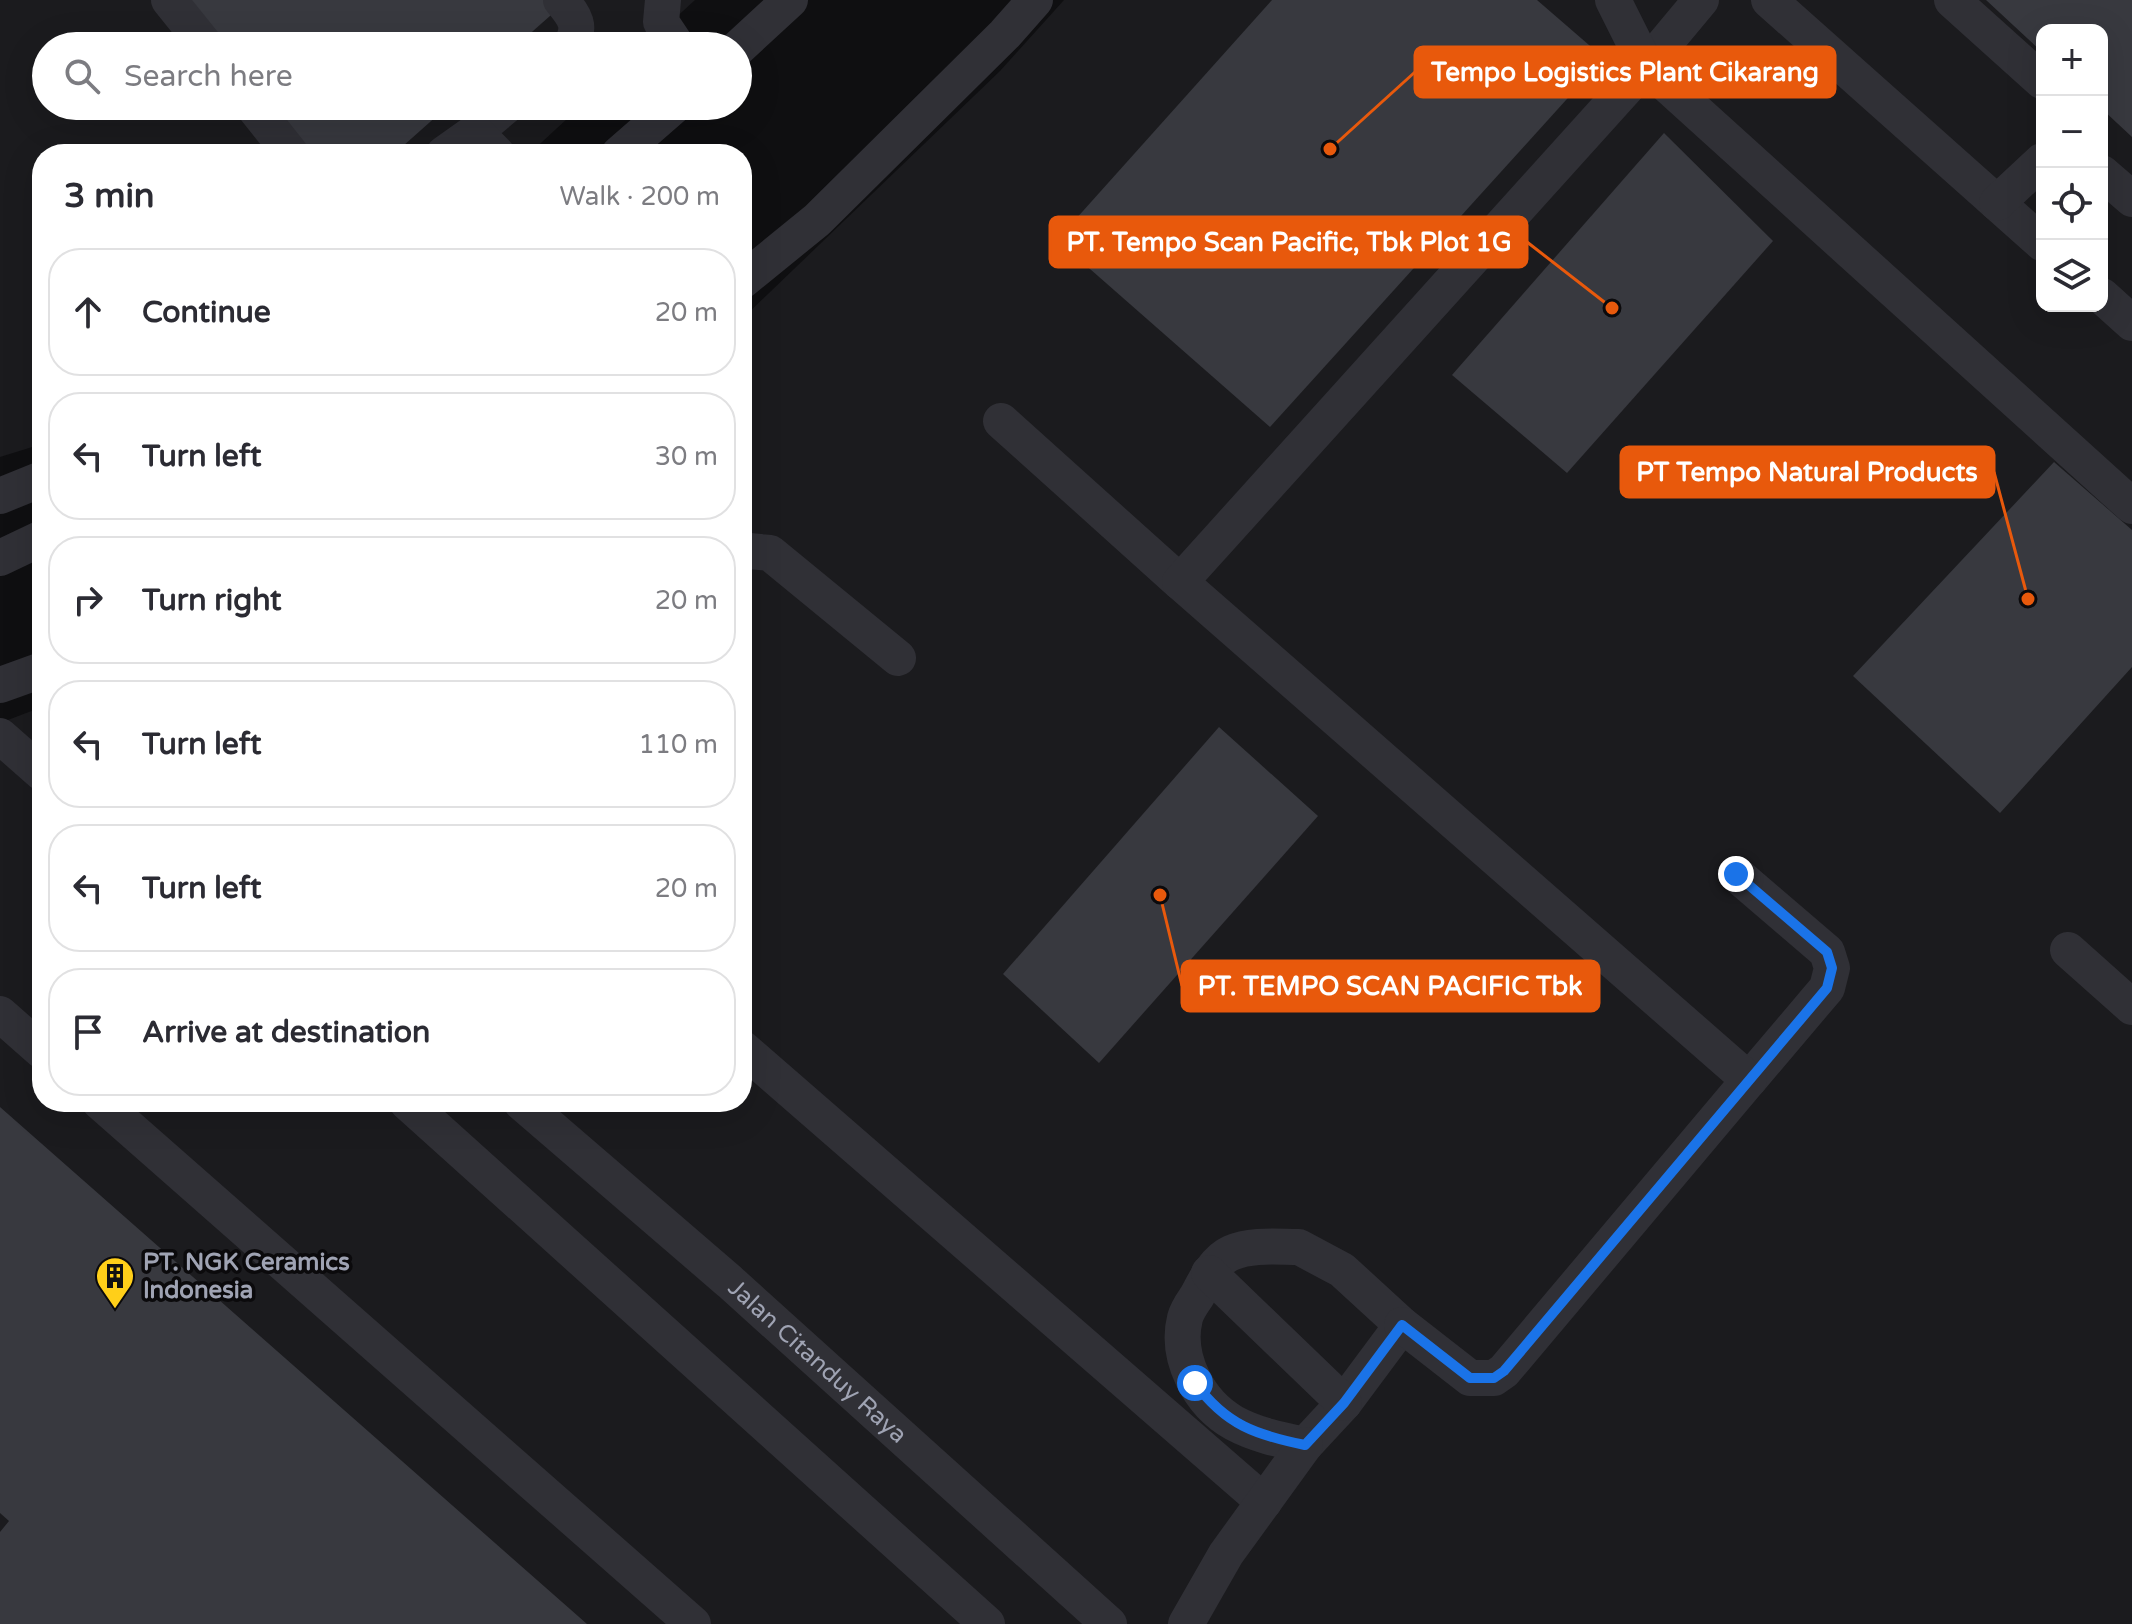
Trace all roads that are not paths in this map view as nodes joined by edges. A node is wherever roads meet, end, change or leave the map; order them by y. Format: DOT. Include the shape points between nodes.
graph roads {
  1 [pos="169,0"];
  2 [pos="561,0"];
  3 [pos="663,0"];
  4 [pos="790,0"];
  5 [pos="1035,0"];
  6 [pos="1613,0"];
  7 [pos="1701,0"];
  8 [pos="1952,0"];
  9 [pos="1780,3"];
  10 [pos="195,32"];
  11 [pos="576,32"];
  12 [pos="668,32"];
  13 [pos="752,35"];
  14 [pos="1646,66"];
  15 [pos="2036,76"];
  16 [pos="264,120"];
  17 [pos="498,120"];
  18 [pos="658,120"];
  19 [pos="486,143"];
  20 [pos="283,144"];
  21 [pos="630,144"];
  22 [pos="2036,167"];
  23 [pos="2108,178"];
  24 [pos="2132,199"];
  25 [pos="1997,203"];
  26 [pos="2039,240"];
  27 [pos="752,273"];
  28 [pos="2108,301"];
  29 [pos="2132,323"];
  30 [pos="1001,421"];
  31 [pos="32,483"];
  32 [pos="0,496"];
  33 [pos="2132,506"];
  34 [pos="32,543"];
  35 [pos="752,551"];
  36 [pos="0,558"];
  37 [pos="1180,582"];
  38 [pos="898,658"];
  39 [pos="0,736"];
  40 [pos="32,764"];
  41 [pos="1736,874"];
  42 [pos="2068,950"];
  43 [pos="2132,1007"];
  44 [pos="0,1014"];
  45 [pos="32,1042"];
  46 [pos="752,1057"];
  47 [pos="1749,1080"];
  48 [pos="111,1112"];
  49 [pos="418,1112"];
  50 [pos="533,1112"];
  51 [pos="1209,1273"];
  52 [pos="1402,1325"];
  53 [pos="1344,1403"];
  54 [pos="1305,1445"];
  55 [pos="1264,1502"];
  56 [pos="693,1624"];
  57 [pos="987,1624"];
  58 [pos="1109,1624"];
  59 [pos="1186,1624"];
  1 -- 10 [label="street"];
  2 -- 11 [label="street" via="576,18"];
  3 -- 12 [label="street" via="661,22"];
  4 -- 13 [label="street"];
  5 -- 27 [label="street" via="817,220"];
  6 -- 14 [label="street"];
  7 -- 14 [label="street"];
  8 -- 15 [label="street"];
  9 -- 25 [label="street"];
  14 -- 33 [label="street"];
  14 -- 37 [label="street"];
  16 -- 20 [label="street"];
  17 -- 19 [label="street"];
  18 -- 21 [label="street"];
  22 -- 25 [label="street"];
  23 -- 24 [label="street"];
  25 -- 26 [label="street"];
  28 -- 29 [label="street"];
  30 -- 37 [label="street"];
  31 -- 32 [label="street"];
  34 -- 36 [label="street"];
  35 -- 38 [label="street" via="770,553"];
  37 -- 47 [label="street"];
  39 -- 40 [label="street"];
  41 -- 47 [label="street" via="1827,952 1832,968 1827,988"];
  42 -- 43 [label="street"];
  44 -- 45 [label="street"];
  46 -- 55 [label="street"];
  47 -- 52 [label="street" via="1504,1371 1494,1378 1470,1378"];
  48 -- 56 [label="street"];
  49 -- 57 [label="street"];
  50 -- 58 [label="street, Jalan Citanduy Raya"];
  51 -- 52 [label="street" via="1229,1254 1299,1247 1342,1270"];
  51 -- 53 [label="street"];
  51 -- 54 [label="street" via="1184,1327 1186,1364 1195,1383 1233,1423"];
  52 -- 53 [label="street"];
  53 -- 54 [label="street"];
  54 -- 55 [label="street"];
  55 -- 59 [label="street" via="1226,1554"];
}
